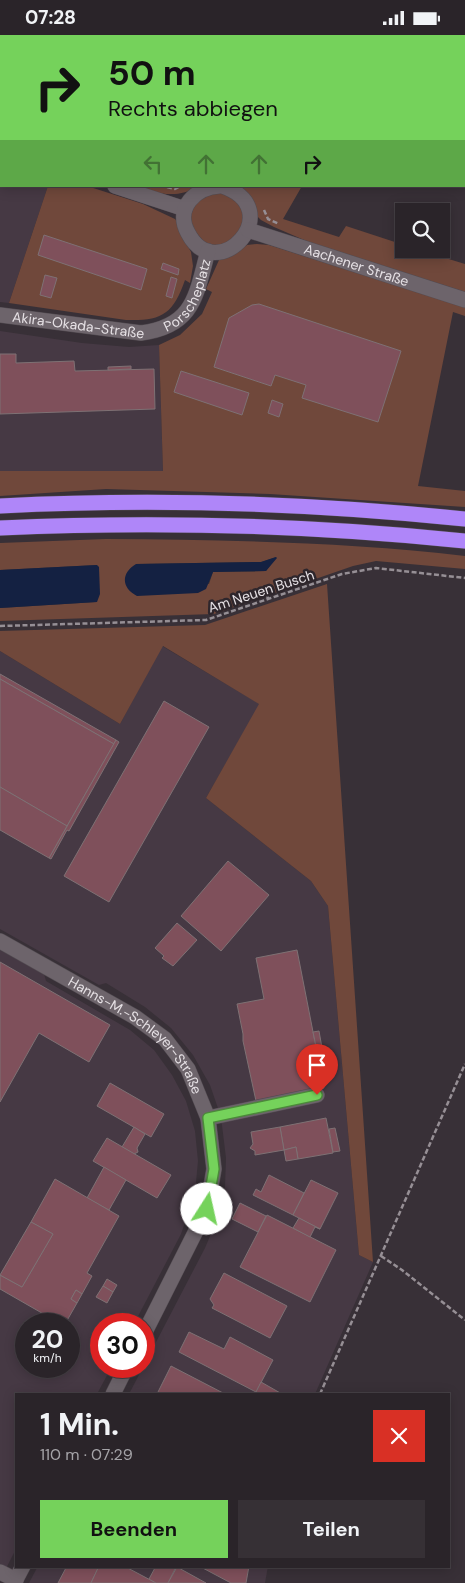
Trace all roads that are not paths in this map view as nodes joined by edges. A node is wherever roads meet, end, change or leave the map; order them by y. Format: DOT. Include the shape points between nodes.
graph roads {
  1 [pos="118,187"];
  2 [pos="210,187"];
  3 [pos="224,187"];
  4 [pos="185,209"];
  5 [pos="248,230"];
  6 [pos="208,251"];
  7 [pos="465,300"];
  8 [pos="0,315"];
  9 [pos="157,331"];
  10 [pos="0,506"];
  11 [pos="465,519"];
  12 [pos="0,528"];
  13 [pos="465,541"];
  14 [pos="0,941"];
  15 [pos="317,1095"];
  16 [pos="208,1118"];
  17 [pos="154,1313"];
  18 [pos="121,1378"];
  19 [pos="114,1393"];
  20 [pos="22,1568"];
  21 [pos="0,1572"];
  22 [pos="15,1582"];
  1 -- 4 [label="street"];
  2 -- 4 [label="street" via="199,191"];
  3 -- 5 [label="street" via="242,197 248,207"];
  4 -- 6 [label="street" via="188,234 198,246"];
  5 -- 6 [label="street" via="244,239 228,250"];
  5 -- 7 [label="street, Aachener Straße"];
  6 -- 9 [label="street, Porscheplatz" via="188,311 179,320"];
  8 -- 9 [label="street, Akira-Okada-Straße" via="142,333"];
  10 -- 11 [label="highway" via="251,504"];
  12 -- 13 [label="highway" via="231,526 333,530"];
  14 -- 16 [label="street, Hanns-M.-Schleyer-Straße" via="135,1017 165,1039 188,1069"];
  15 -- 16 [label="street"];
  16 -- 17 [label="street, Hanns-M.-Schleyer-Straße" via="214,1169 207,1209"];
  18 -- 19 [label="street"];
  20 -- 22 [label="street"];
  21 -- 22 [label="street"];
}
